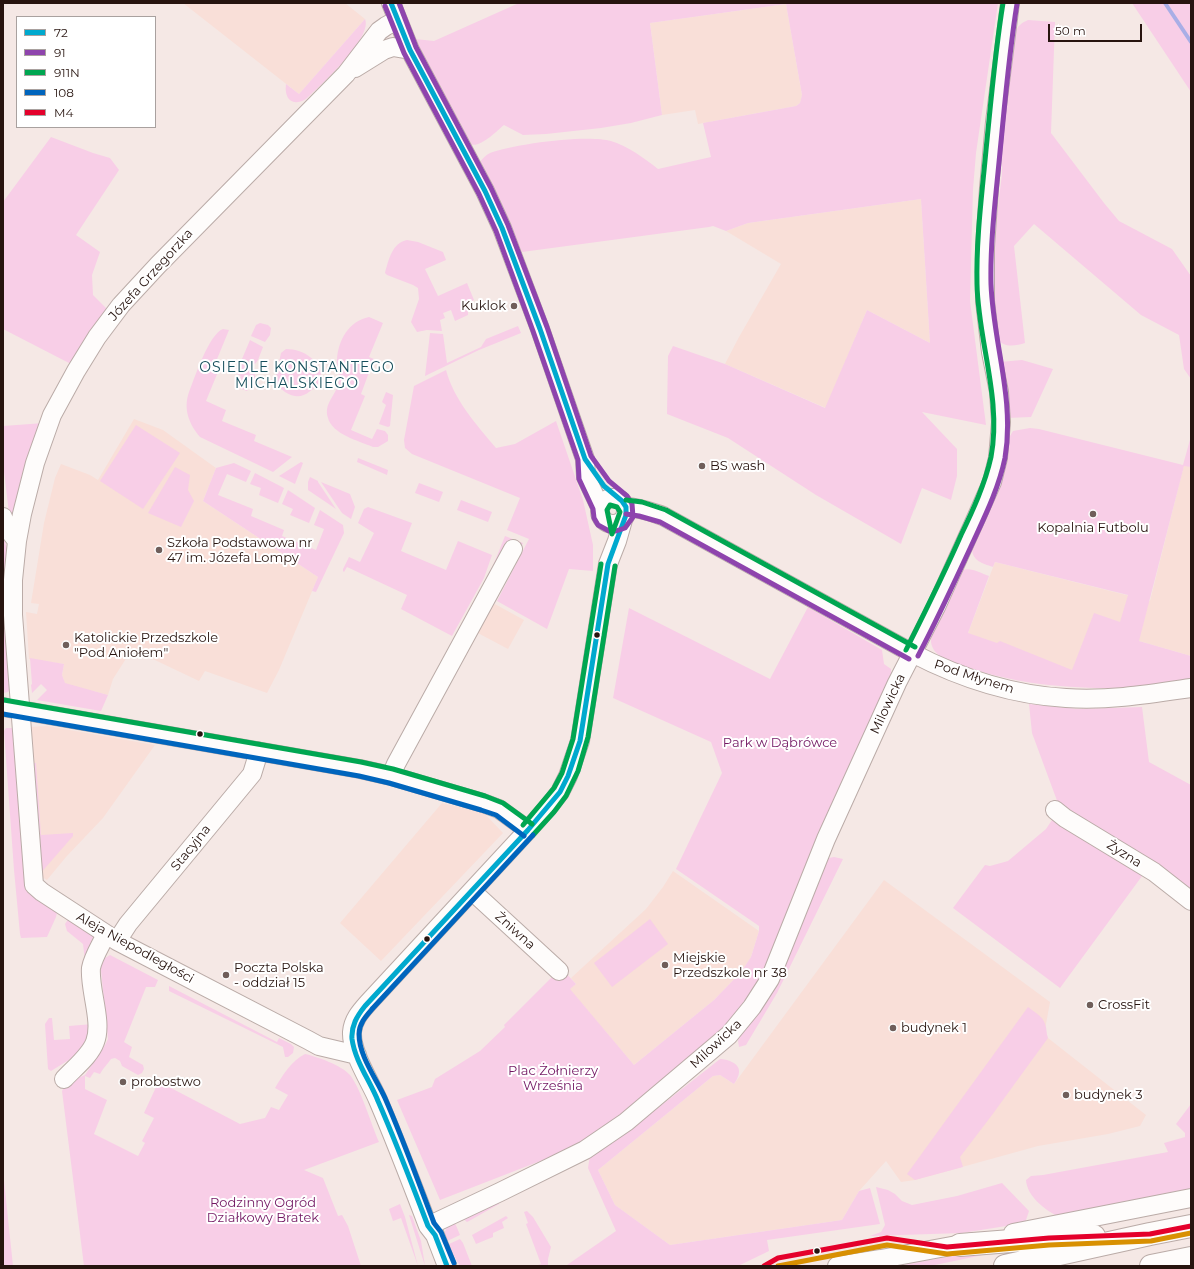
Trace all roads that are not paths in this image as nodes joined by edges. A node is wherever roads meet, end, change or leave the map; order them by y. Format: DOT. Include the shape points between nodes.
graph roads {
  1 [pos="390,3"];
  2 [pos="1010,3"];
  3 [pos="399,24"];
  4 [pos="384,50"];
  5 [pos="410,50"];
  6 [pos="346,74"];
  7 [pos="585,459"];
  8 [pos="622,508"];
  9 [pos="601,513"];
  10 [pos="3,517"];
  11 [pos="17,541"];
  12 [pos="513,549"];
  13 [pos="608,564"];
  14 [pos="912,653"];
  15 [pos="1191,688"];
  16 [pos="12,708"];
  17 [pos="258,751"];
  18 [pos="391,776"];
  19 [pos="1055,810"];
  20 [pos="528,830"];
  21 [pos="472,891"];
  22 [pos="1191,901"];
  23 [pos="112,938"];
  24 [pos="559,971"];
  25 [pos="357,1055"];
  26 [pos="64,1079"];
  27 [pos="1191,1198"];
  28 [pos="428,1226"];
  29 [pos="1191,1226"];
  30 [pos="1150,1234"];
  31 [pos="960,1245"];
  32 [pos="1180,1261"];
  33 [pos="434,1266"];
  34 [pos="447,1266"];
  35 [pos="837,1266"];
  36 [pos="1005,1266"];
  37 [pos="1151,1266"];
  1 -- 3 [label="street"];
  2 -- 14 [label="street, Milowicka" via="995,122 985,247 985,301 1002,422 1000,443 988,491"];
  3 -- 4 [label="street, Józefa Grzegorzka"];
  3 -- 5 [label="street"];
  3 -- 6 [label="street, Józefa Grzegorzka" via="386,26 379,31"];
  4 -- 5 [label="street, Józefa Grzegorzka" via="393,47"];
  4 -- 6 [label="street, Józefa Grzegorzka"];
  5 -- 7 [label="street" via="502,228"];
  6 -- 11 [label="street, Józefa Grzegorzka" via="120,305 97,337 52,415 27,491"];
  7 -- 8 [label="street"];
  7 -- 9 [label="street" via="586,477"];
  8 -- 9 [label="street" via="608,498 603,502"];
  8 -- 9 [label="street" via="618,523 607,522"];
  8 -- 13 [label="street" via="617,541"];
  8 -- 14 [label="street, Pod Młynem" via="648,510 663,516"];
  9 -- 13 [label="street"];
  10 -- 11 [label="street" via="7,528"];
  11 -- 16 [label="street, Józefa Grzegorzka" via="13,580"];
  12 -- 18 [label="street"];
  13 -- 20 [label="street" via="580,741 560,792"];
  14 -- 15 [label="street, Pod Młynem" via="944,669 989,685 1066,698 1112,698"];
  14 -- 28 [label="street, Milowicka" via="826,839 770,979 743,1019 729,1035 626,1122 585,1150"];
  16 -- 17 [label="street"];
  16 -- 23 [label="street, Aleja Niepodległości" via="34,885"];
  17 -- 18 [label="street"];
  17 -- 23 [label="street, Stacyjna" via="252,774 128,924"];
  18 -- 20 [label="street" via="499,809"];
  19 -- 22 [label="street, Żyzna" via="1154,872"];
  20 -- 21 [label="street"];
  21 -- 24 [label="street, Żniwna"];
  21 -- 25 [label="street" via="359,1014 352,1032"];
  23 -- 25 [label="street, Aleja Niepodległości" via="319,1046"];
  23 -- 26 [label="street, Stacyjna" via="92,967 96,1041"];
  25 -- 28 [label="street" via="378,1100"];
  27 -- 31 [label="street"];
  28 -- 33 [label="street" via="428,1243"];
  28 -- 34 [label="street" via="435,1235"];
  29 -- 30 [label="highway"];
  30 -- 31 [label="highway"];
  30 -- 36 [label="highway"];
  31 -- 35 [label="street"];
  32 -- 37 [label="highway"];
}
